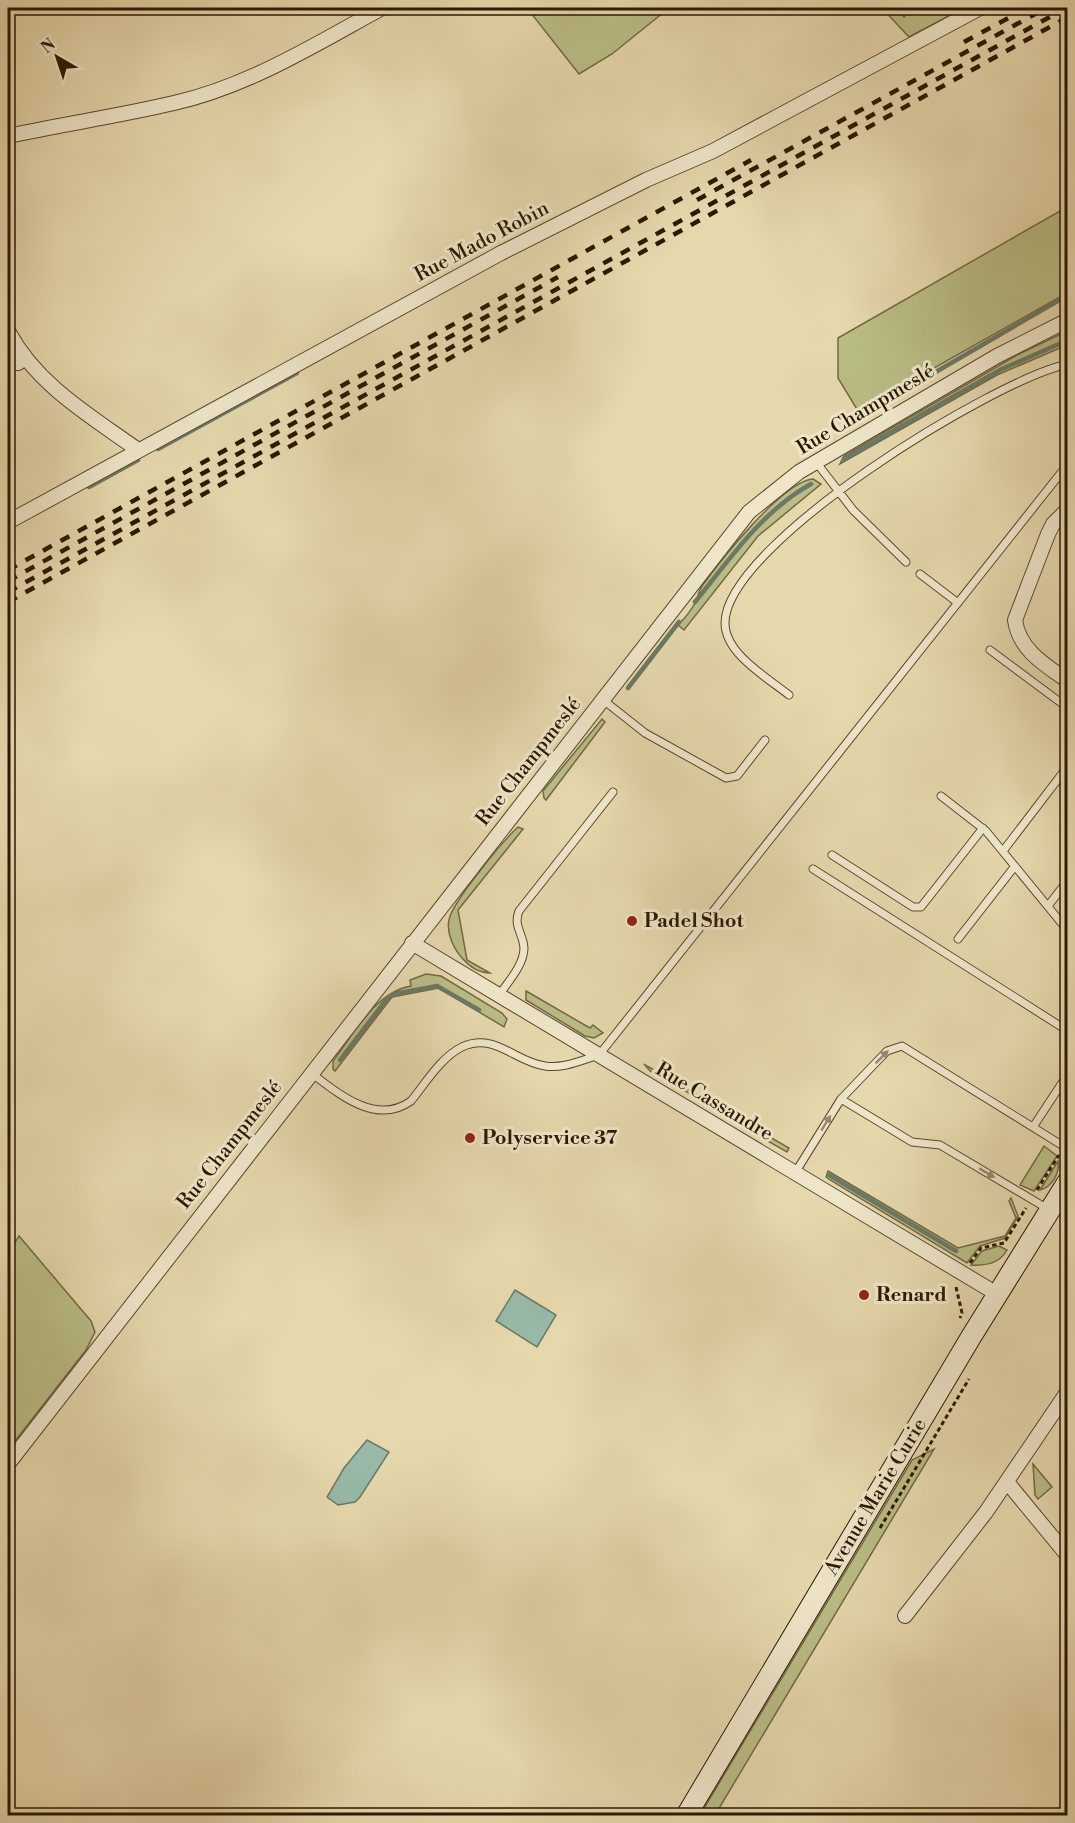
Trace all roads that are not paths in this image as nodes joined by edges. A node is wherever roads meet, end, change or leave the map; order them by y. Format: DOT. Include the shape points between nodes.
graph roads {
  1 [pos="382,8"];
  2 [pos="980,8"];
  3 [pos="8,135"];
  4 [pos="1068,320"];
  5 [pos="8,331"];
  6 [pos="24,359"];
  7 [pos="8,363"];
  8 [pos="1068,363"];
  9 [pos="138,450"];
  10 [pos="816,462"];
  11 [pos="1068,464"];
  12 [pos="838,492"];
  13 [pos="1068,509"];
  14 [pos="8,522"];
  15 [pos="906,562"];
  16 [pos="920,573"];
  17 [pos="958,603"];
  18 [pos="990,650"];
  19 [pos="1068,681"];
  20 [pos="789,695"];
  21 [pos="602,699"];
  22 [pos="1068,708"];
  23 [pos="765,740"];
  24 [pos="1068,766"];
  25 [pos="613,792"];
  26 [pos="941,796"];
  27 [pos="983,828"];
  28 [pos="1003,851"];
  29 [pos="831,855"];
  30 [pos="1015,866"];
  31 [pos="813,869"];
  32 [pos="1068,880"];
  33 [pos="1048,906"];
  34 [pos="1068,931"];
  35 [pos="958,939"];
  36 [pos="412,943"];
  37 [pos="499,995"];
  38 [pos="1068,1031"];
  39 [pos="599,1055"];
  40 [pos="311,1073"];
  41 [pos="1068,1074"];
  42 [pos="841,1099"];
  43 [pos="1033,1127"];
  44 [pos="1066,1148"];
  45 [pos="795,1173"];
  46 [pos="1068,1180"];
  47 [pos="1049,1210"];
  48 [pos="997,1294"];
  49 [pos="1068,1391"];
  50 [pos="8,1464"];
  51 [pos="1007,1482"];
  52 [pos="1068,1556"];
  53 [pos="905,1616"];
  54 [pos="686,1815"];
  1 -- 3 [label="street" via="294,56 215,90 175,103"];
  2 -- 9 [label="street, Rue Mado Robin" via="713,151 645,180 501,253"];
  4 -- 10 [label="street, Rue Champmeslé" via="997,356"];
  5 -- 6 [label="street"];
  6 -- 7 [label="street"];
  6 -- 9 [label="street" via="65,398"];
  8 -- 12 [label="lane" via="970,407"];
  9 -- 14 [label="street, Rue Mado Robin"];
  10 -- 12 [label="lane"];
  10 -- 21 [label="street, Rue Champmeslé" via="781,484 748,512"];
  11 -- 17 [label="lane"];
  12 -- 15 [label="lane"];
  12 -- 20 [label="lane" via="760,558 737,588 726,615 727,634 733,646"];
  13 -- 19 [label="street" via="1048,534 1015,620 1024,645"];
  16 -- 17 [label="lane"];
  17 -- 39 [label="lane"];
  18 -- 22 [label="lane"];
  21 -- 23 [label="lane" via="645,733 726,778 737,776"];
  21 -- 36 [label="street, Rue Champmeslé"];
  24 -- 28 [label="lane"];
  25 -- 37 [label="lane" via="519,911 516,921 524,951"];
  26 -- 27 [label="lane"];
  27 -- 28 [label="lane"];
  27 -- 29 [label="lane" via="921,907 913,907"];
  28 -- 30 [label="lane"];
  30 -- 33 [label="lane"];
  30 -- 35 [label="lane"];
  31 -- 38 [label="lane"];
  32 -- 33 [label="lane"];
  33 -- 34 [label="lane"];
  36 -- 37 [label="street, Rue Cassandre"];
  36 -- 40 [label="street, Rue Champmeslé"];
  37 -- 39 [label="street, Rue Cassandre"];
  39 -- 40 [label="lane" via="568,1065 543,1066 496,1045 471,1045 448,1057 411,1101 389,1110 356,1104"];
  39 -- 45 [label="street, Rue Cassandre"];
  40 -- 50 [label="street, Rue Champmeslé"];
  41 -- 43 [label="lane"];
  42 -- 43 [label="lane, one-way" via="887,1051 902,1046"];
  45 -- 42 [label="lane, one-way"];
  42 -- 47 [label="lane, one-way" via="912,1142 940,1145"];
  43 -- 44 [label="lane"];
  45 -- 48 [label="street, Rue Cassandre"];
  46 -- 47 [label="main road, Avenue Marie Curie"];
  47 -- 48 [label="main road, Avenue Marie Curie"];
  48 -- 54 [label="main road, Avenue Marie Curie"];
  49 -- 51 [label="street"];
  51 -- 52 [label="street"];
  51 -- 53 [label="street"];
}
